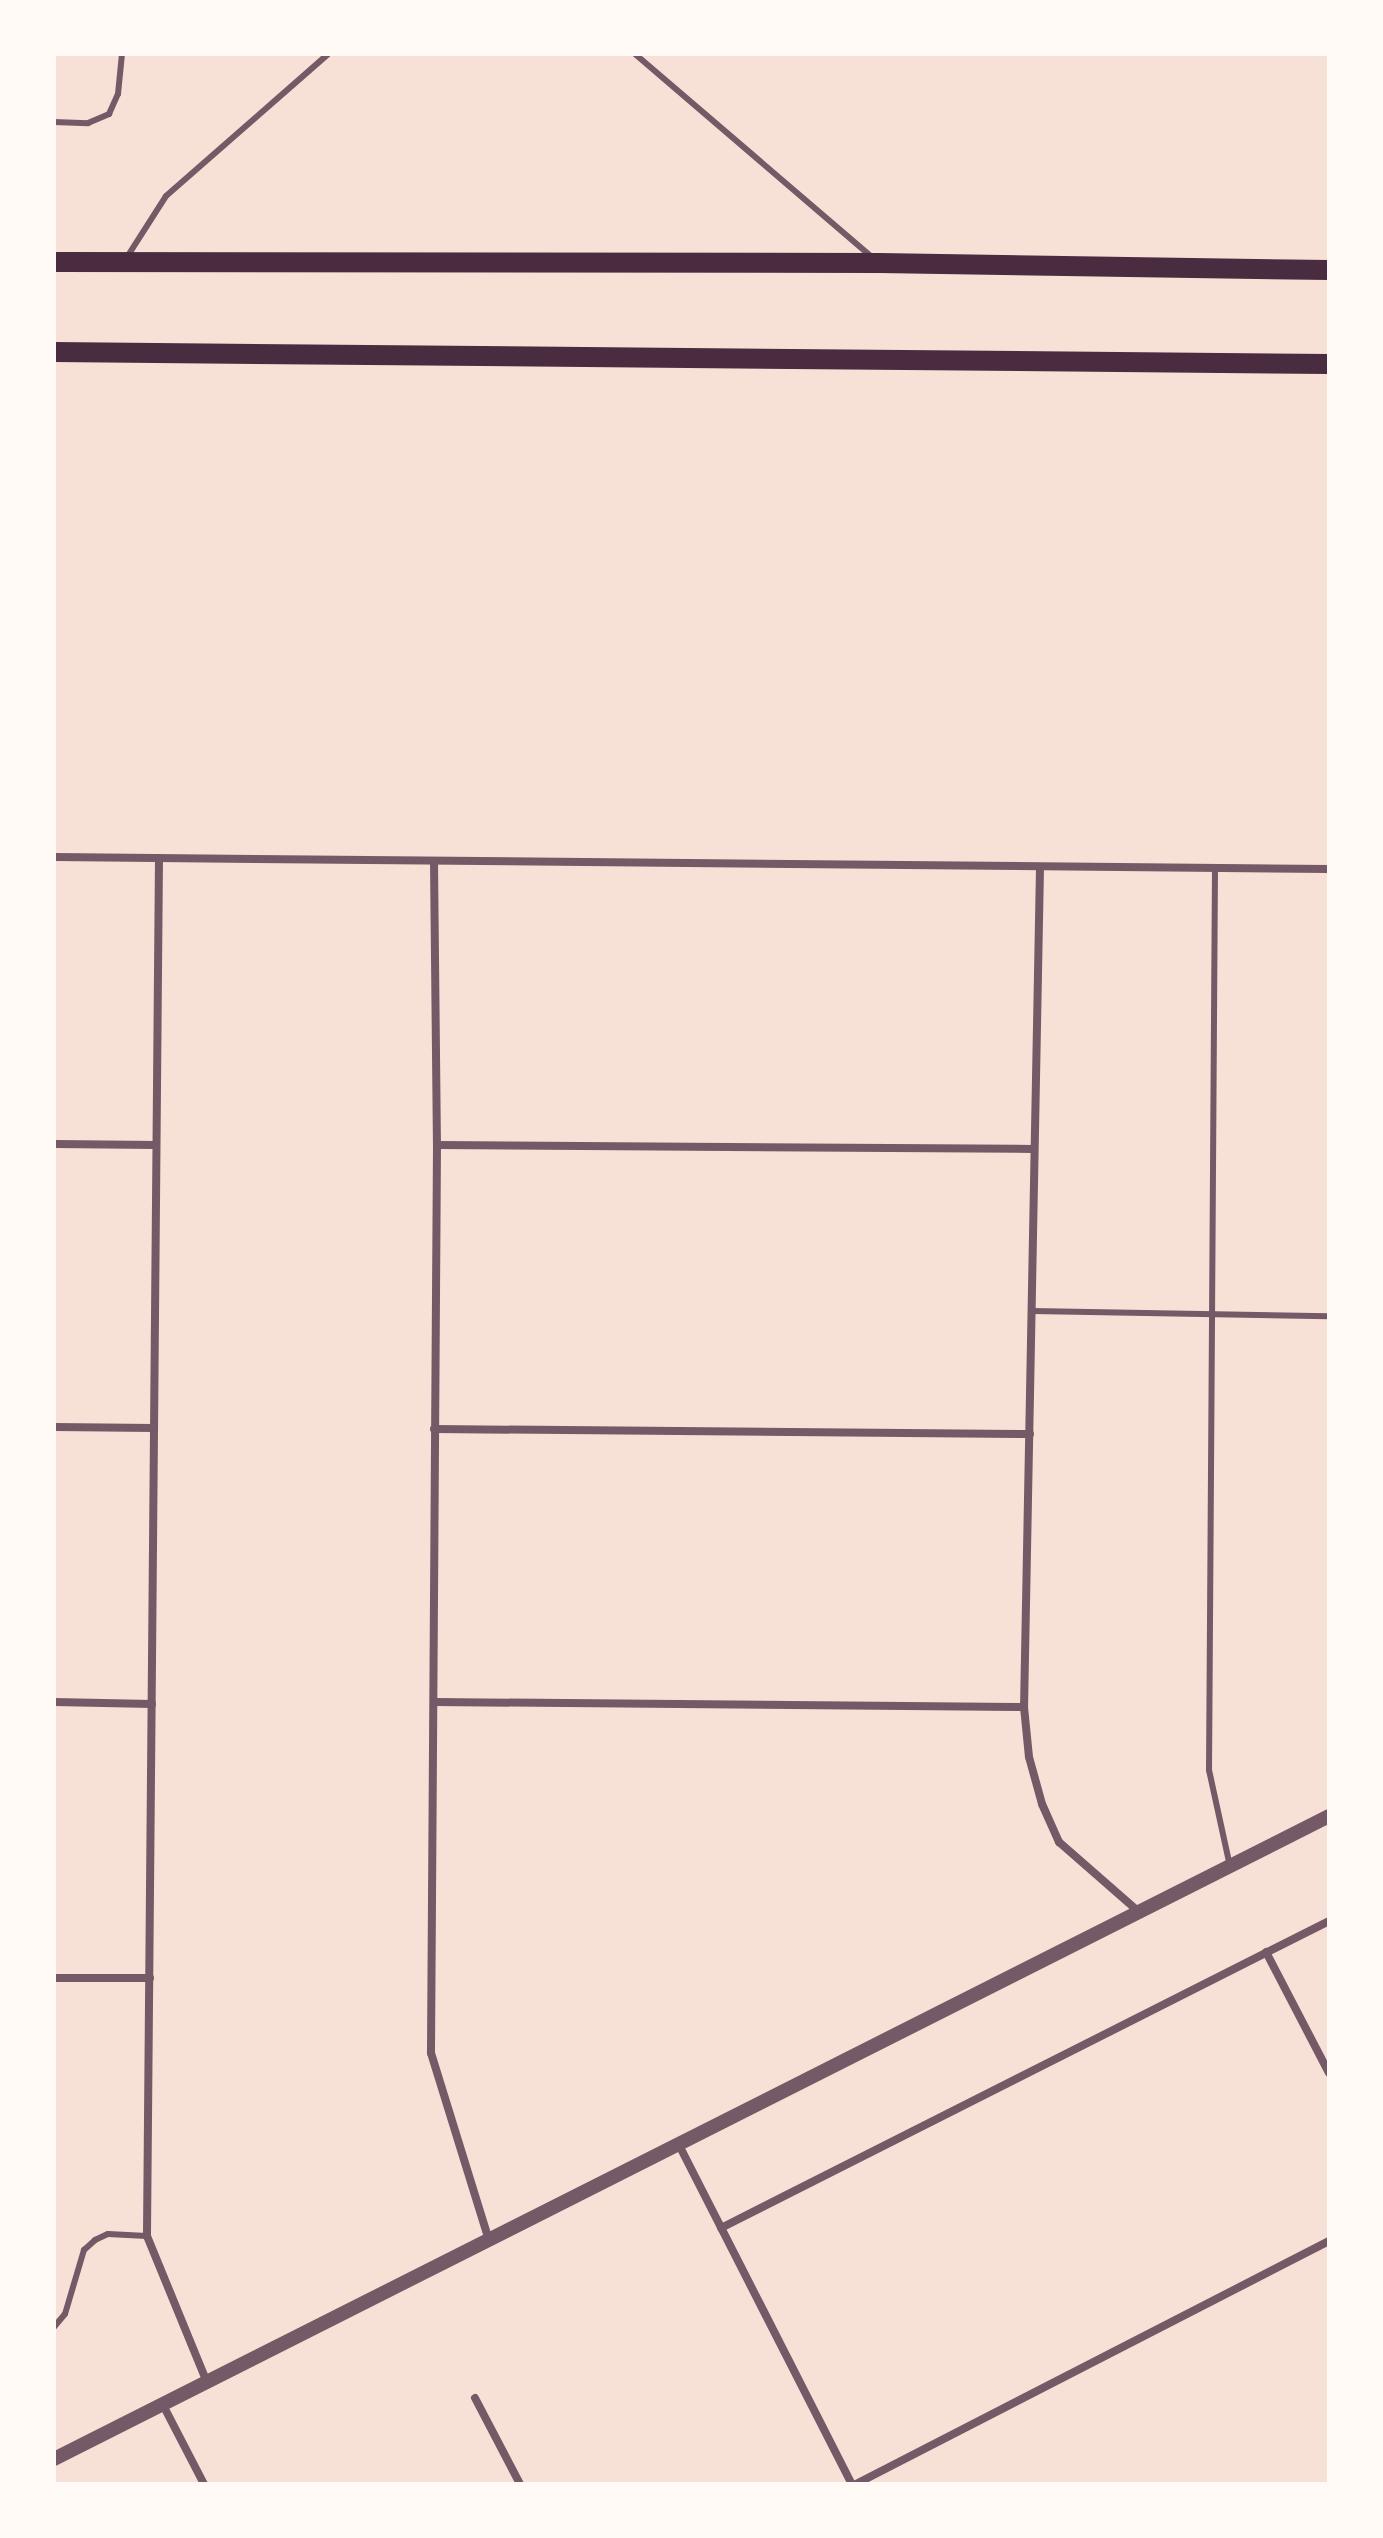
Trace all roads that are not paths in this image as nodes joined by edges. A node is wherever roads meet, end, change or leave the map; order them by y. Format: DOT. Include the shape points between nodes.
graph roads {
  1 [pos="122,54"];
  2 [pos="328,54"];
  3 [pos="635,54"];
  4 [pos="54,122"];
  5 [pos="54,262"];
  6 [pos="123,263"];
  7 [pos="879,263"];
  8 [pos="1329,270"];
  9 [pos="54,352"];
  10 [pos="1329,364"];
  11 [pos="54,857"];
  12 [pos="159,858"];
  13 [pos="434,862"];
  14 [pos="1040,868"];
  15 [pos="1215,868"];
  16 [pos="1329,869"];
  17 [pos="54,1144"];
  18 [pos="156,1145"];
  19 [pos="437,1145"];
  20 [pos="1033,1149"];
  21 [pos="1032,1311"];
  22 [pos="1212,1314"];
  23 [pos="1329,1316"];
  24 [pos="54,1427"];
  25 [pos="154,1428"];
  26 [pos="434,1429"];
  27 [pos="1030,1434"];
  28 [pos="54,1702"];
  29 [pos="435,1702"];
  30 [pos="152,1704"];
  31 [pos="1024,1707"];
  32 [pos="1329,1816"];
  33 [pos="1230,1866"];
  34 [pos="1140,1912"];
  35 [pos="1329,1921"];
  36 [pos="1266,1952"];
  37 [pos="54,1978"];
  38 [pos="150,1978"];
  39 [pos="1329,2073"];
  40 [pos="679,2145"];
  41 [pos="721,2228"];
  42 [pos="147,2236"];
  43 [pos="489,2241"];
  44 [pos="1329,2241"];
  45 [pos="54,2327"];
  46 [pos="207,2383"];
  47 [pos="475,2398"];
  48 [pos="163,2405"];
  49 [pos="54,2459"];
  50 [pos="204,2484"];
  51 [pos="520,2484"];
  52 [pos="854,2484"];
  1 -- 4 [label="lane" via="118,94 109,114 88,123"];
  2 -- 6 [label="lane" via="166,196"];
  3 -- 7 [label="lane"];
  5 -- 6 [label="main road"];
  6 -- 7 [label="main road"];
  7 -- 8 [label="main road"];
  9 -- 10 [label="main road"];
  11 -- 12 [label="street"];
  12 -- 13 [label="street"];
  12 -- 18 [label="street"];
  13 -- 14 [label="street"];
  13 -- 19 [label="street"];
  14 -- 15 [label="street"];
  14 -- 20 [label="street"];
  15 -- 16 [label="street"];
  15 -- 22 [label="lane"];
  17 -- 18 [label="street"];
  18 -- 25 [label="street"];
  19 -- 20 [label="street"];
  19 -- 26 [label="street"];
  20 -- 21 [label="street"];
  21 -- 22 [label="lane"];
  21 -- 27 [label="street"];
  22 -- 23 [label="lane"];
  22 -- 33 [label="lane" via="1209,1770"];
  24 -- 25 [label="street"];
  25 -- 30 [label="street"];
  26 -- 27 [label="street"];
  26 -- 29 [label="street"];
  27 -- 31 [label="street"];
  28 -- 30 [label="street"];
  29 -- 31 [label="street"];
  29 -- 43 [label="street" via="432,2061"];
  30 -- 38 [label="street"];
  31 -- 34 [label="street" via="1029,1757 1059,1842"];
  32 -- 33 [label="street"];
  33 -- 34 [label="street"];
  34 -- 40 [label="street"];
  35 -- 36 [label="street"];
  36 -- 39 [label="street"];
  36 -- 41 [label="street"];
  37 -- 38 [label="street"];
  38 -- 42 [label="street"];
  40 -- 41 [label="street"];
  40 -- 43 [label="street"];
  41 -- 52 [label="street"];
  42 -- 45 [label="lane" via="124,2233 95,2240 84,2250 65,2314"];
  42 -- 46 [label="street"];
  43 -- 46 [label="street"];
  44 -- 52 [label="street"];
  46 -- 48 [label="street"];
  47 -- 51 [label="street"];
  48 -- 49 [label="street"];
  48 -- 50 [label="street"];
}
